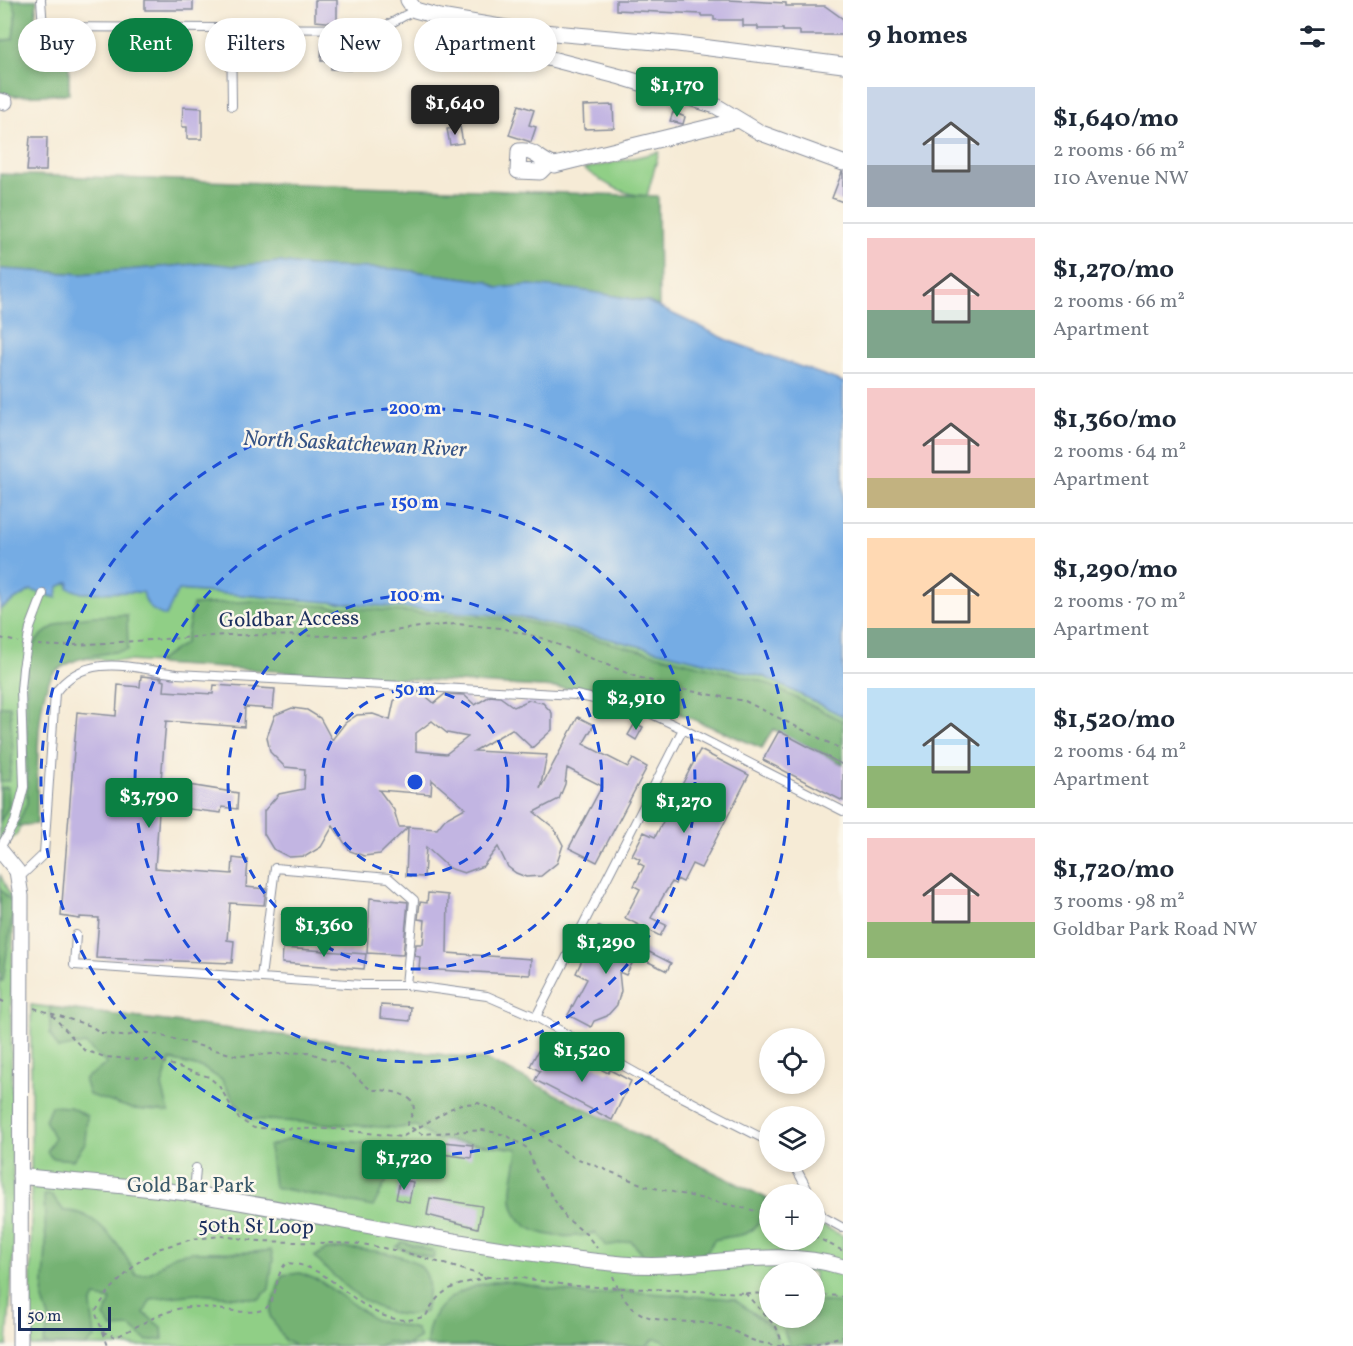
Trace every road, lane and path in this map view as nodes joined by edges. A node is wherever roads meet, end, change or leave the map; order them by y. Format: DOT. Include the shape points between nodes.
graph roads {
  1 [pos="41,0"];
  2 [pos="411,5"];
  3 [pos="446,18"];
  4 [pos="205,28"];
  5 [pos="306,28"];
  6 [pos="557,33"];
  7 [pos="557,61"];
  8 [pos="843,65"];
  9 [pos="232,72"];
  10 [pos="232,106"];
  11 [pos="738,120"];
  12 [pos="843,163"];
  13 [pos="548,164"];
  14 [pos="43,594"];
  15 [pos="0,638"];
  16 [pos="26,644"];
  17 [pos="682,729"];
  18 [pos="843,750"];
  19 [pos="843,810"];
  20 [pos="0,849"];
  21 [pos="19,878"];
  22 [pos="76,935"];
  23 [pos="261,977"];
  24 [pos="406,985"];
  25 [pos="0,999"];
  26 [pos="0,1004"];
  27 [pos="31,1007"];
  28 [pos="50,1013"];
  29 [pos="536,1017"];
  30 [pos="415,1131"];
  31 [pos="759,1136"];
  32 [pos="196,1168"];
  33 [pos="20,1176"];
  34 [pos="194,1195"];
  35 [pos="759,1212"];
  36 [pos="825,1218"];
  37 [pos="843,1228"];
  38 [pos="825,1242"];
  39 [pos="843,1251"];
  40 [pos="608,1263"];
  41 [pos="843,1266"];
  42 [pos="488,1277"];
  43 [pos="746,1293"];
  44 [pos="759,1294"];
  45 [pos="825,1295"];
  46 [pos="843,1296"];
  47 [pos="104,1332"];
  48 [pos="843,1336"];
  49 [pos="20,1346"];
  50 [pos="108,1346"];
  51 [pos="784,1346"];
  52 [pos="794,1346"];
  53 [pos="807,1346"];
  1 -- 4 [label="lane" via="43,27"];
  2 -- 3 [label="street"];
  2 -- 5 [label="lane" via="380,28"];
  6 -- 8 [label="street"];
  7 -- 11 [label="street" via="716,106"];
  9 -- 10 [label="lane"];
  11 -- 12 [label="street" via="796,148"];
  11 -- 13 [label="street"];
  14 -- 16 [label="lane"];
  15 -- 16 [label="path, Goldbar Access"];
  16 -- 18 [label="path, Goldbar Access" via="59,646 226,635 362,636 456,624 500,628 542,638 634,676 745,701"];
  16 -- 20 [label="lane" via="21,690 24,787 15,822"];
  17 -- 19 [label="lane"];
  17 -- 21 [label="lane" via="643,710 576,695 87,667 65,679 55,693 44,854"];
  17 -- 29 [label="lane"];
  20 -- 21 [label="street"];
  21 -- 33 [label="street"];
  22 -- 23 [label="lane" via="75,965"];
  23 -- 24 [label="lane"];
  23 -- 24 [label="lane" via="275,868 389,878 398,885 414,900"];
  24 -- 29 [label="lane" via="487,996"];
  25 -- 26 [label="path" via="5,1002"];
  27 -- 28 [label="path"];
  28 -- 30 [label="path" via="84,1050 105,1057 160,1061 209,1077 219,1086 238,1119 254,1128 334,1129 402,1137"];
  28 -- 30 [label="path" via="91,1026 101,1034 151,1033 238,1056 308,1052 322,1056 343,1065 371,1090 408,1096 414,1110 407,1125"];
  29 -- 31 [label="lane"];
  30 -- 35 [label="path" via="450,1108 478,1103 518,1119 571,1156 627,1179"];
  30 -- 40 [label="path" via="422,1134 483,1130 506,1135 527,1148 536,1171 566,1218 586,1234"];
  32 -- 34 [label="lane"];
  33 -- 34 [label="street"];
  33 -- 49 [label="street"];
  34 -- 40 [label="street"];
  36 -- 37 [label="lane"];
  38 -- 39 [label="path"];
  40 -- 41 [label="street" via="669,1265 793,1257"];
  40 -- 52 [label="path" via="620,1297 648,1318 726,1328 752,1340"];
  42 -- 43 [label="path, 50th St Loop" via="574,1286"];
  42 -- 47 [label="path, 50th St Loop" via="362,1244 222,1236 192,1239 158,1249 137,1263 109,1291 95,1312"];
  42 -- 47 [label="path, 50th St Loop" via="449,1287 433,1300 426,1316 413,1320 385,1316 359,1304 328,1277 302,1263 286,1263 278,1273 274,1298 265,1309 253,1312 188,1307 116,1337"];
  43 -- 44 [label="path, 50th St Loop"];
  43 -- 51 [label="path" via="776,1327"];
  45 -- 46 [label="path"];
  47 -- 50 [label="path"];
  48 -- 53 [label="path"];
}
